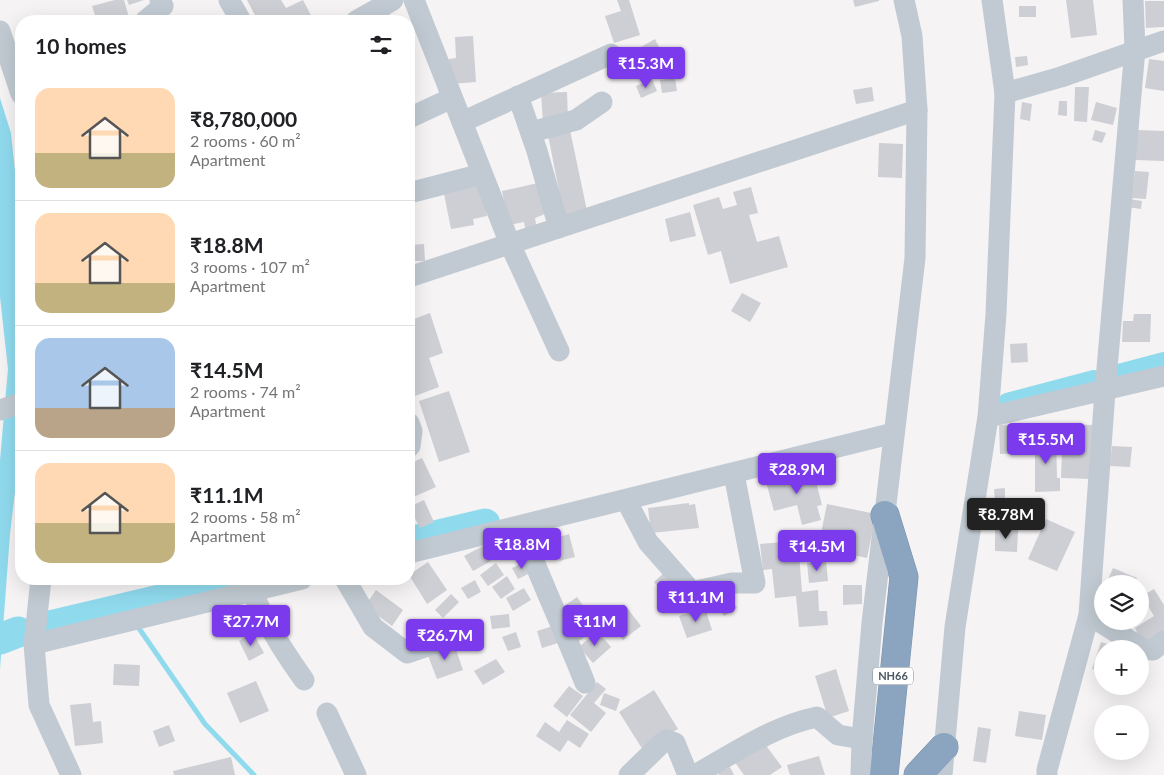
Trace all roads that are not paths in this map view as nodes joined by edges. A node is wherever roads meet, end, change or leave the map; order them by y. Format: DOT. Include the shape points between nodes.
graph roads {
  1 [pos="160,0"];
  2 [pos="229,0"];
  3 [pos="393,0"];
  4 [pos="414,0"];
  5 [pos="904,0"];
  6 [pos="992,0"];
  7 [pos="1134,0"];
  8 [pos="152,15"];
  9 [pos="238,15"];
  10 [pos="367,15"];
  11 [pos="0,31"];
  12 [pos="1164,41"];
  13 [pos="1135,50"];
  14 [pos="611,54"];
  15 [pos="15,58"];
  16 [pos="1005,93"];
  17 [pos="518,96"];
  18 [pos="452,98"];
  19 [pos="602,102"];
  20 [pos="917,110"];
  21 [pos="415,115"];
  22 [pos="462,122"];
  23 [pos="531,132"];
  24 [pos="482,174"];
  25 [pos="415,191"];
  26 [pos="559,228"];
  27 [pos="510,244"];
  28 [pos="415,275"];
  29 [pos="559,351"];
  30 [pos="1164,376"];
  31 [pos="1105,391"];
  32 [pos="15,405"];
  33 [pos="0,410"];
  34 [pos="988,418"];
  35 [pos="894,433"];
  36 [pos="734,474"];
  37 [pos="626,500"];
  38 [pos="885,514"];
  39 [pos="520,526"];
  40 [pos="415,552"];
  41 [pos="40,585"];
  42 [pos="277,585"];
  43 [pos="348,585"];
  44 [pos="252,591"];
  45 [pos="1090,615"];
  46 [pos="460,636"];
  47 [pos="1164,641"];
  48 [pos="34,644"];
  49 [pos="304,680"];
  50 [pos="584,683"];
  51 [pos="327,714"];
  52 [pos="862,739"];
  53 [pos="944,747"];
  54 [pos="71,775"];
  55 [pos="356,775"];
  56 [pos="629,775"];
  57 [pos="688,775"];
  58 [pos="694,775"];
  59 [pos="862,775"];
  60 [pos="884,775"];
  61 [pos="918,775"];
  62 [pos="942,775"];
  63 [pos="1047,775"];
  1 -- 8 [label="street" via="163,6"];
  2 -- 9 [label="street"];
  3 -- 10 [label="street"];
  4 -- 18 [label="street"];
  5 -- 20 [label="street" via="912,36"];
  6 -- 16 [label="street"];
  7 -- 13 [label="street"];
  11 -- 15 [label="street"];
  12 -- 13 [label="street"];
  13 -- 16 [label="street"];
  13 -- 31 [label="street"];
  14 -- 17 [label="street"];
  16 -- 34 [label="street" via="996,314"];
  17 -- 22 [label="street"];
  17 -- 23 [label="street"];
  18 -- 21 [label="street"];
  18 -- 22 [label="street"];
  19 -- 23 [label="street" via="576,120"];
  20 -- 26 [label="street"];
  20 -- 35 [label="street" via="915,258"];
  22 -- 24 [label="street"];
  23 -- 26 [label="street"];
  24 -- 25 [label="street"];
  24 -- 27 [label="street"];
  26 -- 27 [label="street"];
  27 -- 28 [label="street"];
  27 -- 29 [label="street"];
  30 -- 31 [label="street"];
  31 -- 34 [label="street"];
  31 -- 45 [label="street"];
  32 -- 33 [label="street"];
  34 -- 53 [label="street" via="955,627"];
  35 -- 36 [label="street"];
  35 -- 38 [label="street"];
  36 -- 37 [label="street"];
  36 -- 37 [label="street" via="755,583 732,583 692,592 648,542"];
  37 -- 39 [label="street"];
  38 -- 52 [label="street"];
  38 -- 60 [label="highway, NH66" via="904,577"];
  39 -- 40 [label="street"];
  39 -- 50 [label="street"];
  41 -- 48 [label="street"];
  42 -- 44 [label="street"];
  43 -- 46 [label="street" via="373,628 407,653"];
  44 -- 48 [label="street"];
  44 -- 49 [label="street" via="261,612"];
  45 -- 47 [label="street" via="1143,649 1153,650"];
  45 -- 63 [label="street"];
  48 -- 54 [label="street" via="39,706"];
  51 -- 55 [label="street"];
  52 -- 58 [label="street" via="838,734 817,717 797,721"];
  52 -- 59 [label="street"];
  53 -- 61 [label="highway"];
  53 -- 62 [label="street"];
  56 -- 57 [label="street" via="666,740 675,743"];
}
